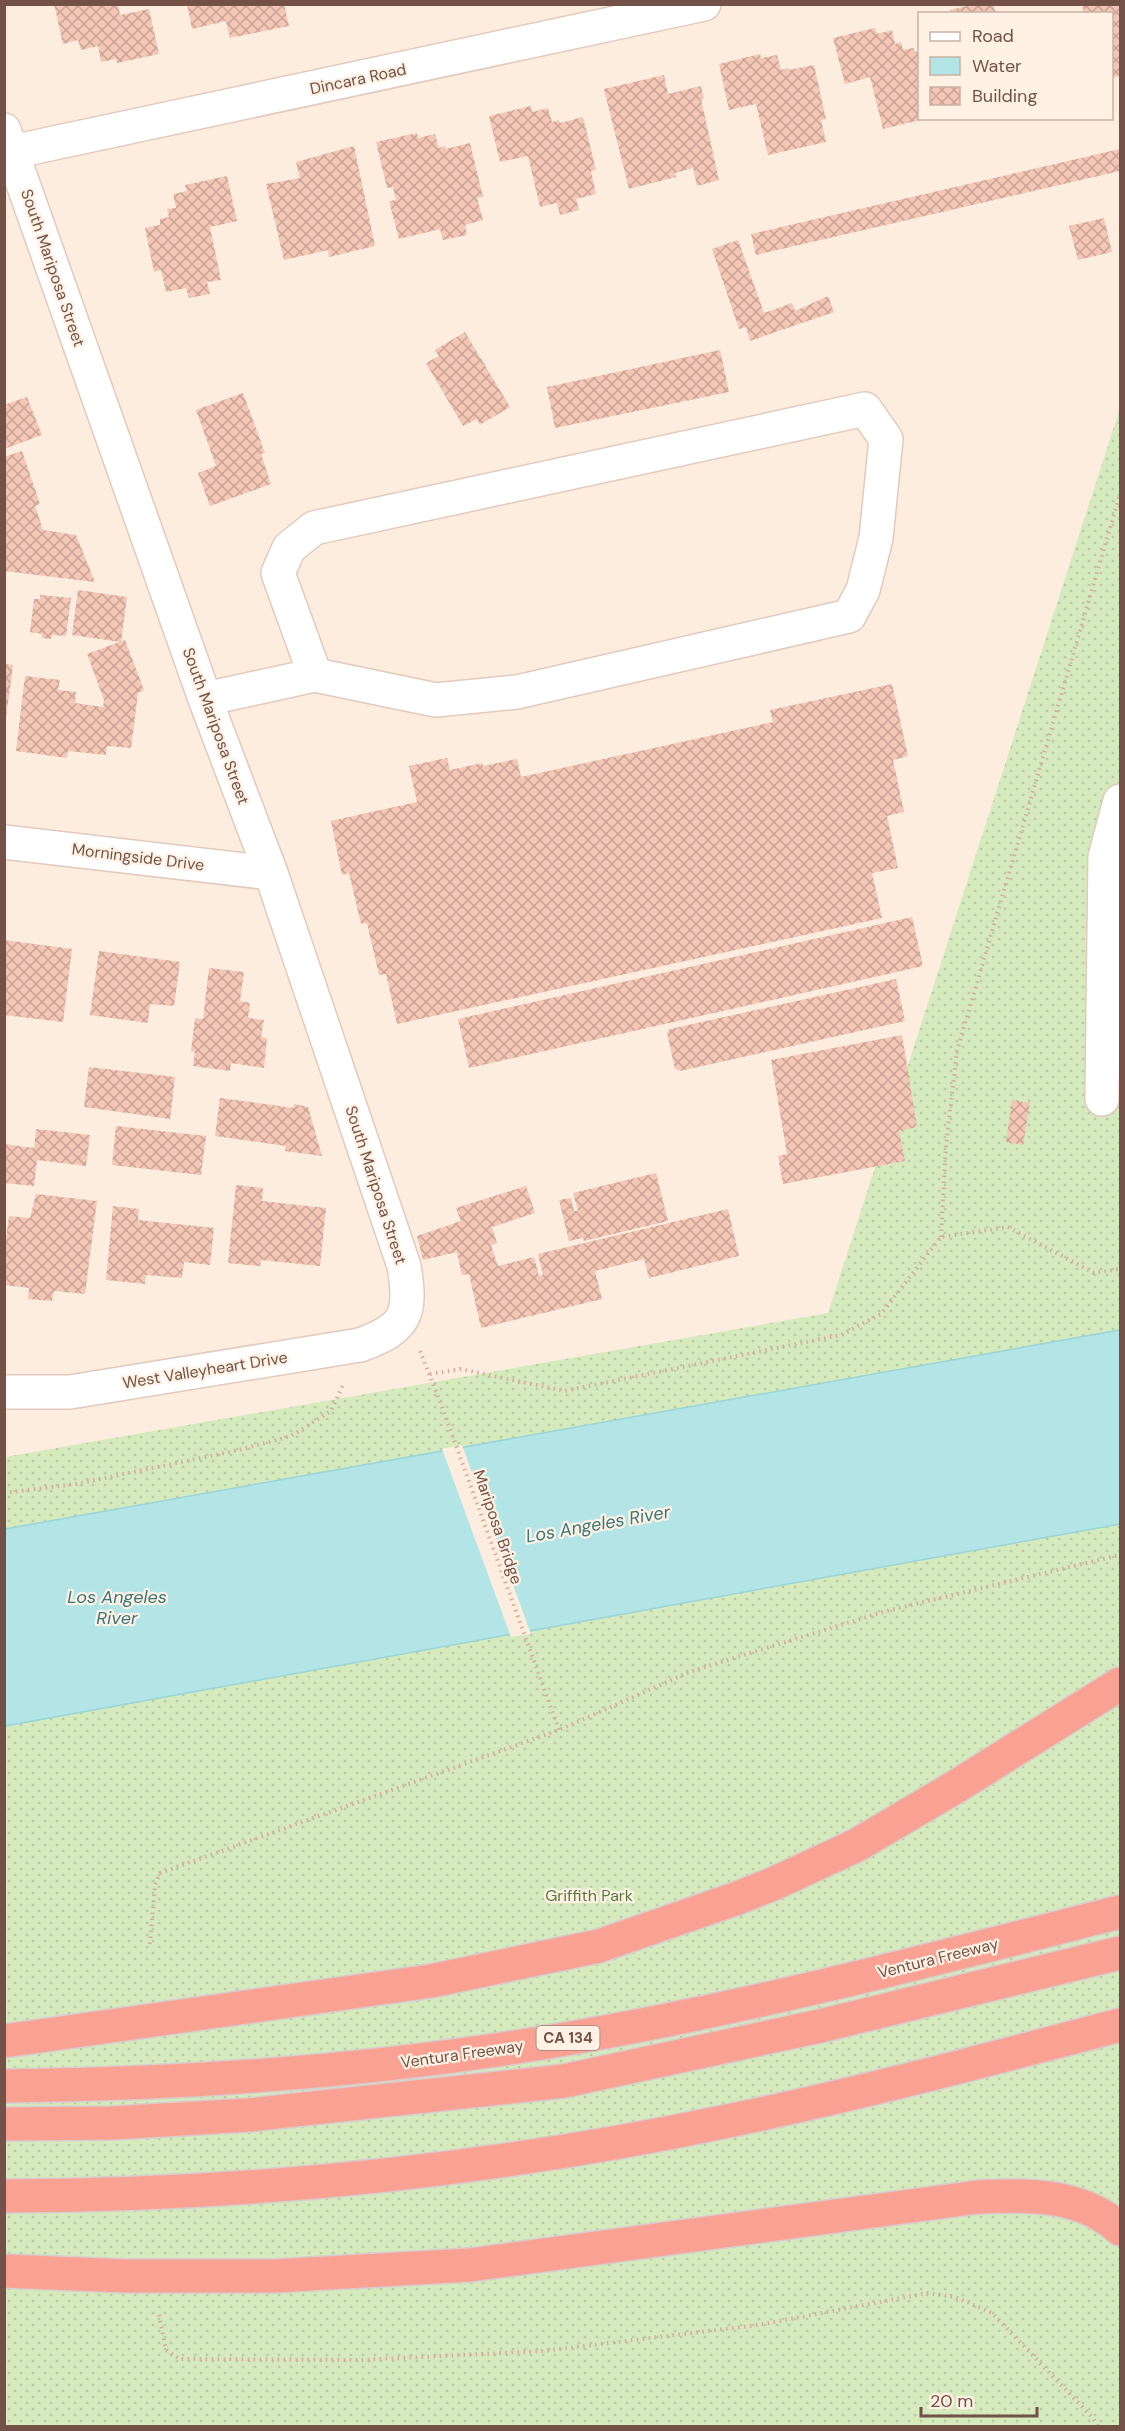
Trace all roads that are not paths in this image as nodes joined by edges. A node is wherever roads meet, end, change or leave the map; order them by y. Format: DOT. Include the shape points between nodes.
graph roads {
  1 [pos="704,4"];
  2 [pos="8,141"];
  3 [pos="315,675"];
  4 [pos="205,699"];
  5 [pos="1120,801"];
  6 [pos="4,842"];
  7 [pos="272,873"];
  8 [pos="1102,1099"];
  9 [pos="399,1324"];
  10 [pos="4,1392"];
  11 [pos="1120,1684"];
  12 [pos="1120,1912"];
  13 [pos="1120,1953"];
  14 [pos="1120,2025"];
  15 [pos="4,2041"];
  16 [pos="4,2086"];
  17 [pos="4,2124"];
  18 [pos="4,2196"];
  19 [pos="1120,2229"];
  20 [pos="4,2271"];
  1 -- 2 [label="street, Dincara Road"];
  2 -- 4 [label="street, South Mariposa Street"];
  3 -- 3 [label="street" via="436,700 518,692 849,616 863,590 876,538 886,439 865,409 314,528 289,548 278,573"];
  3 -- 4 [label="street"];
  4 -- 7 [label="street, South Mariposa Street"];
  5 -- 8 [label="street" via="1105,857"];
  6 -- 7 [label="street, Morningside Drive"];
  7 -- 9 [label="street, South Mariposa Street" via="404,1266 409,1296"];
  9 -- 10 [label="street, West Valleyheart Drive" via="386,1336 360,1345 70,1392"];
  11 -- 15 [label="highway" via="857,1845 754,1892 599,1946 431,1981"];
  12 -- 16 [label="highway, Ventura Freeway / CA 134" via="741,2005 580,2037 332,2070 165,2082"];
  13 -- 17 [label="highway" via="820,2026 564,2081 249,2115"];
  14 -- 18 [label="highway" via="805,2104 549,2154 266,2187"];
  19 -- 20 [label="highway" via="1079,2203 1026,2195 978,2197 470,2265 274,2276"];
}
